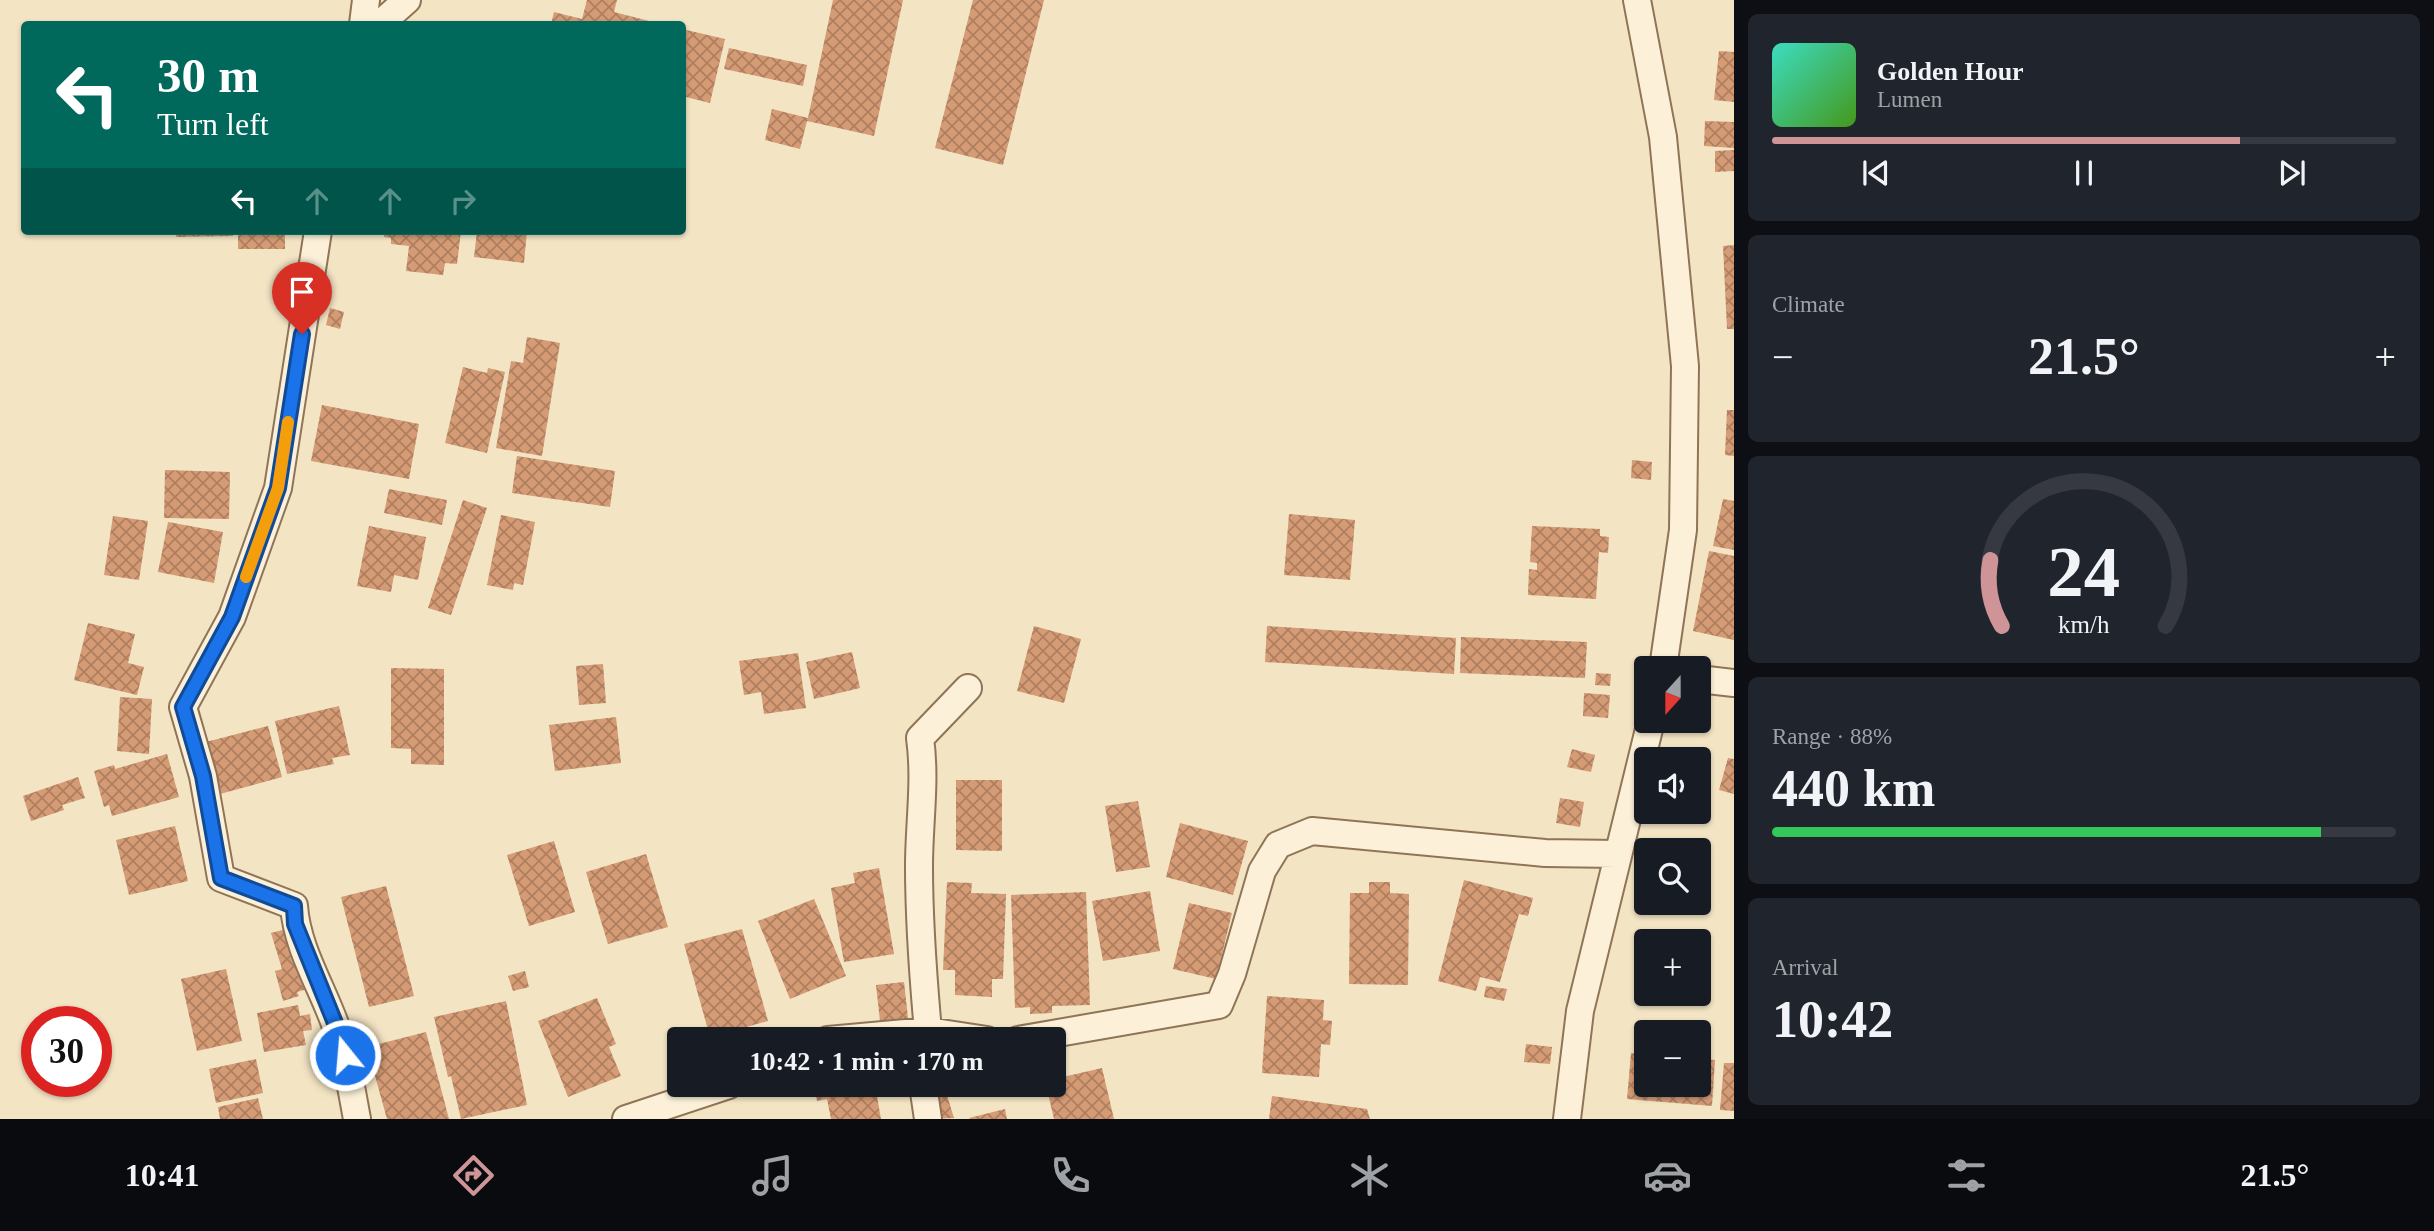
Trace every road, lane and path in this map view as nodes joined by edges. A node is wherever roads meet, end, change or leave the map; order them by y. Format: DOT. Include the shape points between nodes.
graph roads {
  1 [pos="366,0"];
  2 [pos="407,0"];
  3 [pos="1637,0"];
  4 [pos="363,21"];
  5 [pos="383,21"];
  6 [pos="317,235"];
  7 [pos="1665,656"];
  8 [pos="1712,680"];
  9 [pos="1734,683"];
  10 [pos="968,688"];
  11 [pos="1648,733"];
  12 [pos="1618,854"];
  13 [pos="920,1027"];
  14 [pos="1066,1032"];
  15 [pos="693,1097"];
  16 [pos="925,1097"];
  17 [pos="357,1119"];
  18 [pos="626,1119"];
  19 [pos="928,1119"];
  20 [pos="1567,1119"];
  1 -- 4 [label="street"];
  2 -- 5 [label="street"];
  3 -- 7 [label="street" via="1663,137 1685,366 1684,530"];
  6 -- 17 [label="street" via="278,488 232,617 183,707 203,776 221,878 294,906 295,924 341,1045"];
  8 -- 9 [label="street"];
  10 -- 13 [label="street" via="920,738 924,764"];
  11 -- 12 [label="street"];
  12 -- 14 [label="street" via="1545,853 1311,831 1279,845 1262,871 1219,1005"];
  12 -- 20 [label="street" via="1580,1012"];
  15 -- 18 [label="street"];
  16 -- 19 [label="street"];
}
